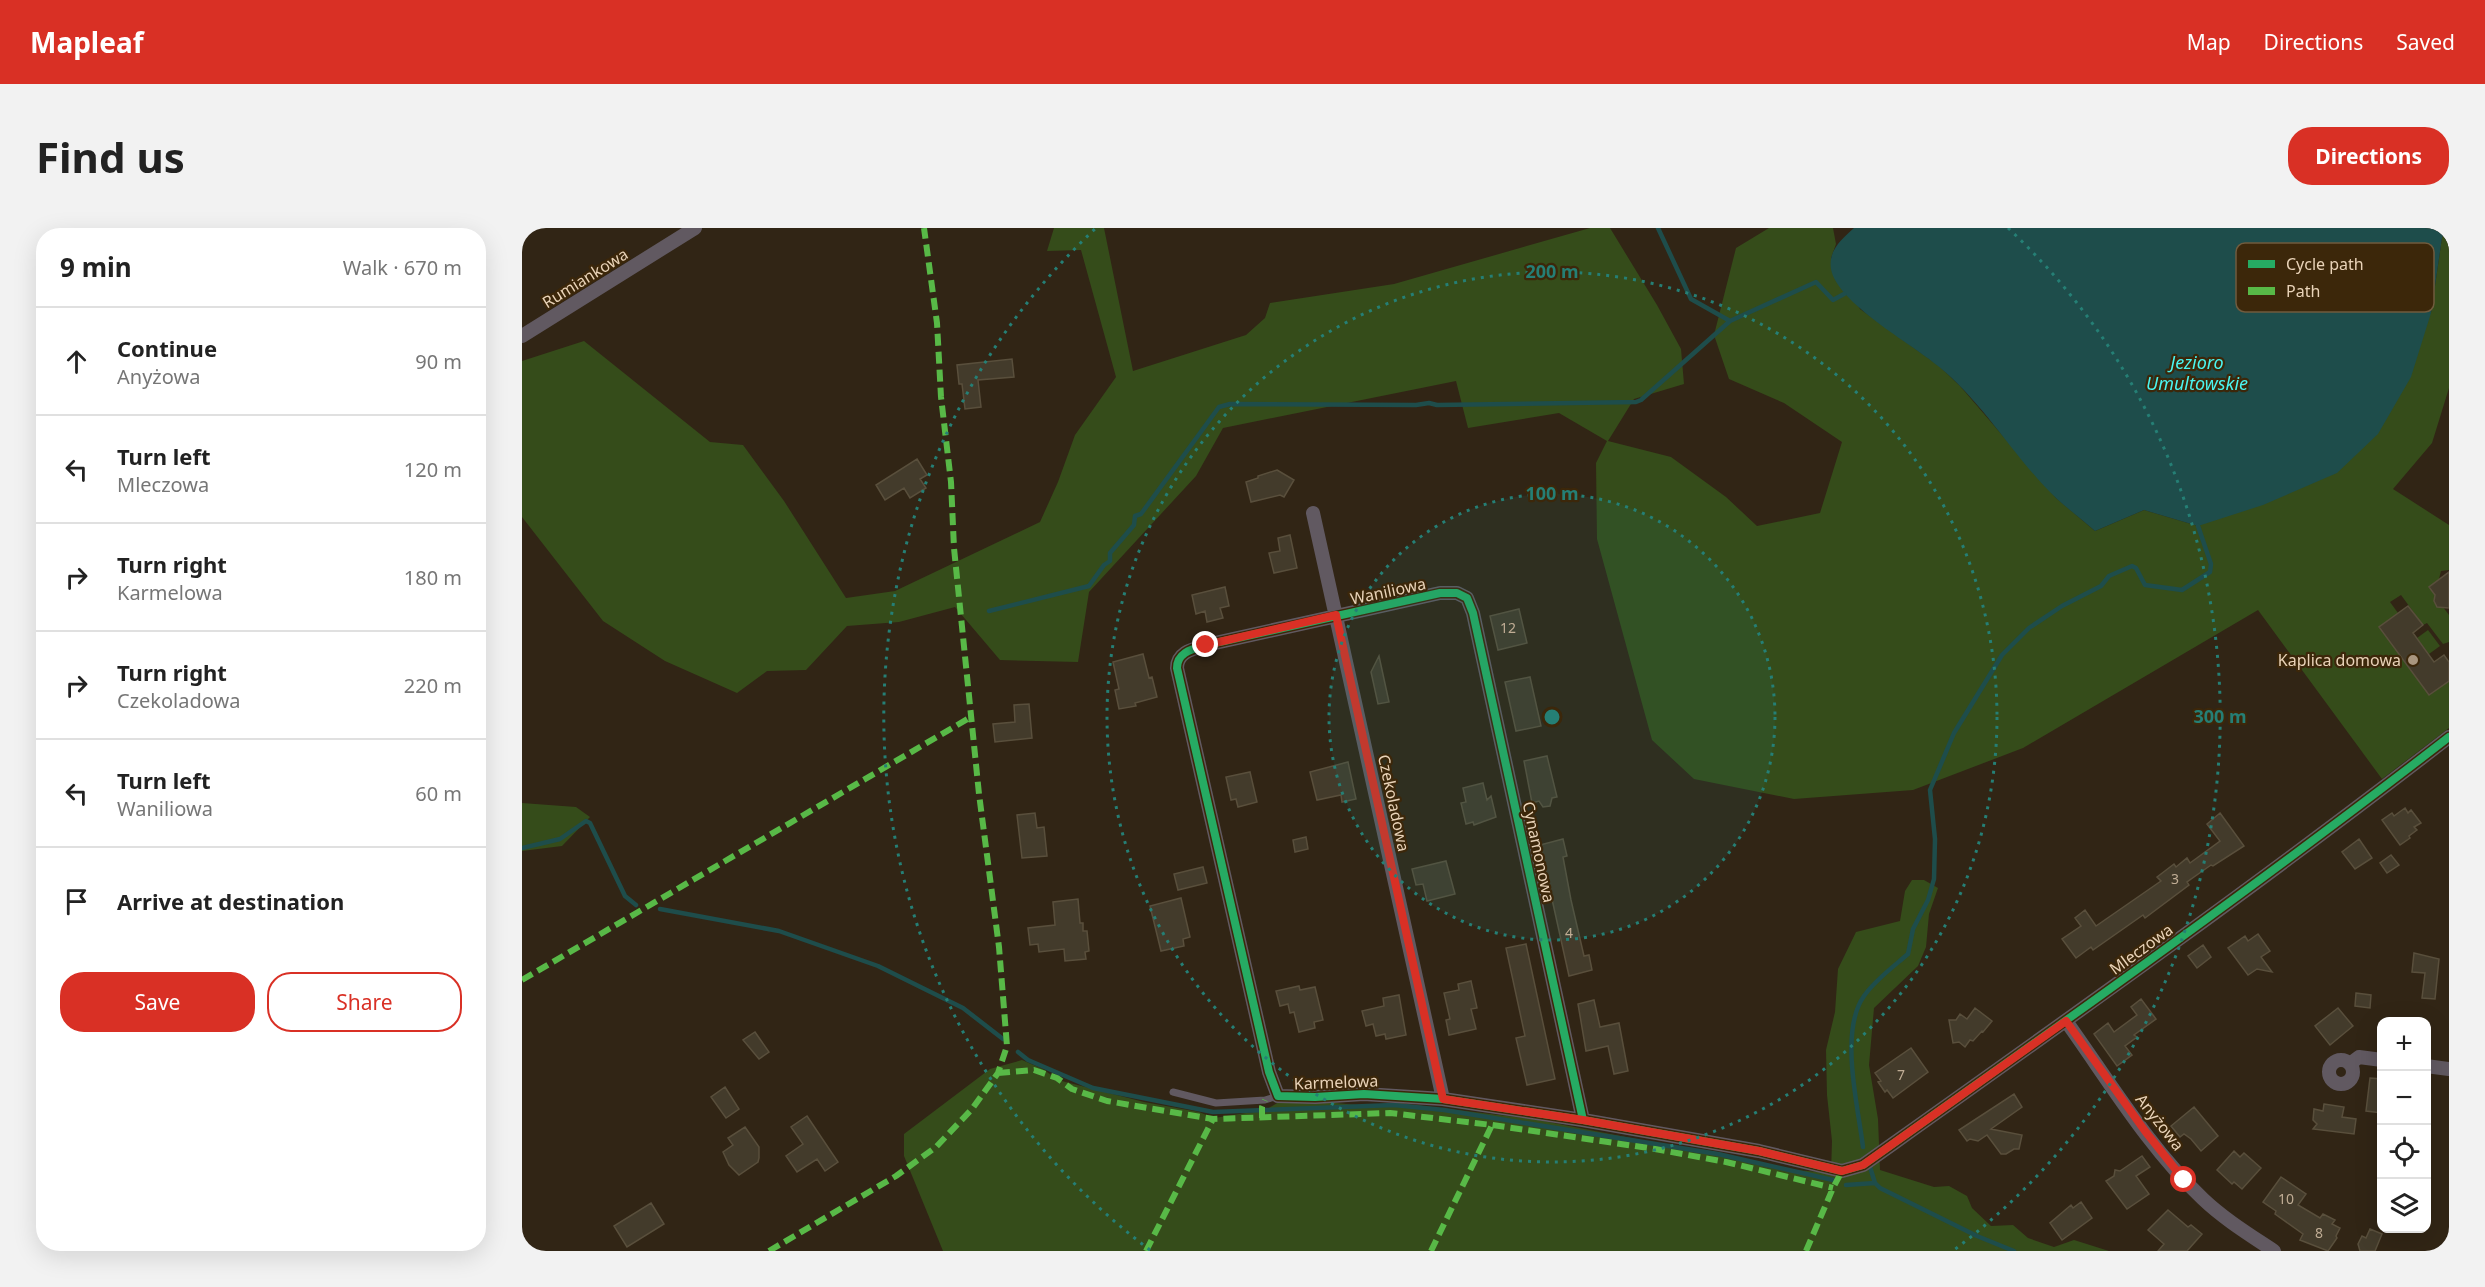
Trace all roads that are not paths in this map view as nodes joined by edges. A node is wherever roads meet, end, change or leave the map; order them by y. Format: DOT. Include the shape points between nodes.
graph roads {
  1 [pos="695,228"];
  2 [pos="522,336"];
  3 [pos="1313,513"];
  4 [pos="1462,594"];
  5 [pos="1336,615"];
  6 [pos="1181,656"];
  7 [pos="2449,737"];
  8 [pos="2066,1021"];
  9 [pos="2377,1059"];
  10 [pos="2351,1064"];
  11 [pos="2431,1067"];
  12 [pos="2449,1069"];
  13 [pos="1173,1092"];
  14 [pos="1278,1096"];
  15 [pos="1443,1099"];
  16 [pos="1583,1120"];
  17 [pos="1842,1171"];
  18 [pos="2274,1251"];
  1 -- 2 [label="street, Rumiankowa"];
  3 -- 5 [label="street, Czekoladowa"];
  4 -- 5 [label="street, Waniliowa" via="1440,593"];
  4 -- 16 [label="street, Cynamonowa" via="1471,605"];
  5 -- 6 [label="street, Waniliowa" via="1206,645"];
  5 -- 15 [label="street, Czekoladowa"];
  6 -- 14 [label="street, Karmelowa" via="1177,668 1269,1072"];
  7 -- 8 [label="street, Mleczowa"];
  8 -- 17 [label="street, Mleczowa" via="1863,1165"];
  8 -- 18 [label="street, Anyżowa" via="2184,1180 2223,1216"];
  9 -- 10 [label="street" via="2360,1057"];
  11 -- 12 [label="street"];
  13 -- 14 [label="lane" via="1215,1103"];
  14 -- 15 [label="street, Karmelowa" via="1375,1094"];
  15 -- 16 [label="street, Karmelowa"];
  16 -- 17 [label="street, Karmelowa" via="1759,1151"];
}
